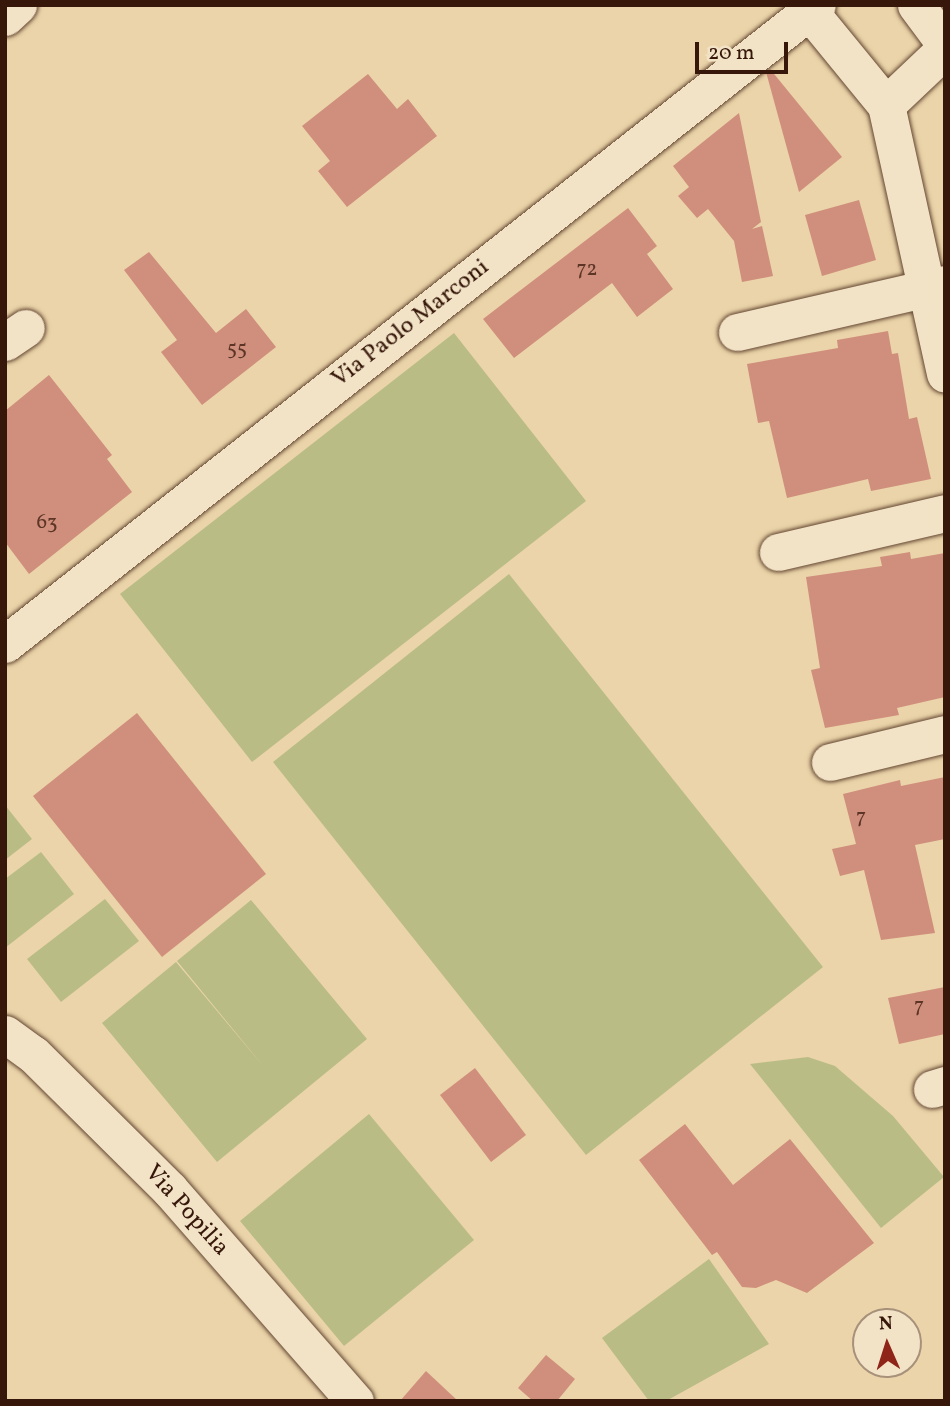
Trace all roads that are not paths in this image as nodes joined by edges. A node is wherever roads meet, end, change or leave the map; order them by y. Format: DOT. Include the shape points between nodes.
graph roads {
  1 [pos="18,5"];
  2 [pos="916,5"];
  3 [pos="813,8"];
  4 [pos="5,17"];
  5 [pos="945,46"];
  6 [pos="886,105"];
  7 [pos="935,286"];
  8 [pos="737,332"];
  9 [pos="945,374"];
  10 [pos="945,513"];
  11 [pos="778,552"];
  12 [pos="11,627"];
  13 [pos="945,734"];
  14 [pos="830,762"];
  15 [pos="5,1034"];
  16 [pos="355,1401"];
  1 -- 4 [label="street"];
  2 -- 5 [label="street"];
  3 -- 6 [label="street"];
  3 -- 12 [label="street, Via Paolo Marconi"];
  5 -- 6 [label="street"];
  6 -- 7 [label="street"];
  7 -- 8 [label="street"];
  7 -- 9 [label="street"];
  10 -- 11 [label="street"];
  13 -- 14 [label="street"];
  15 -- 16 [label="street, Via Popilia" via="33,1054 170,1190"];
}
